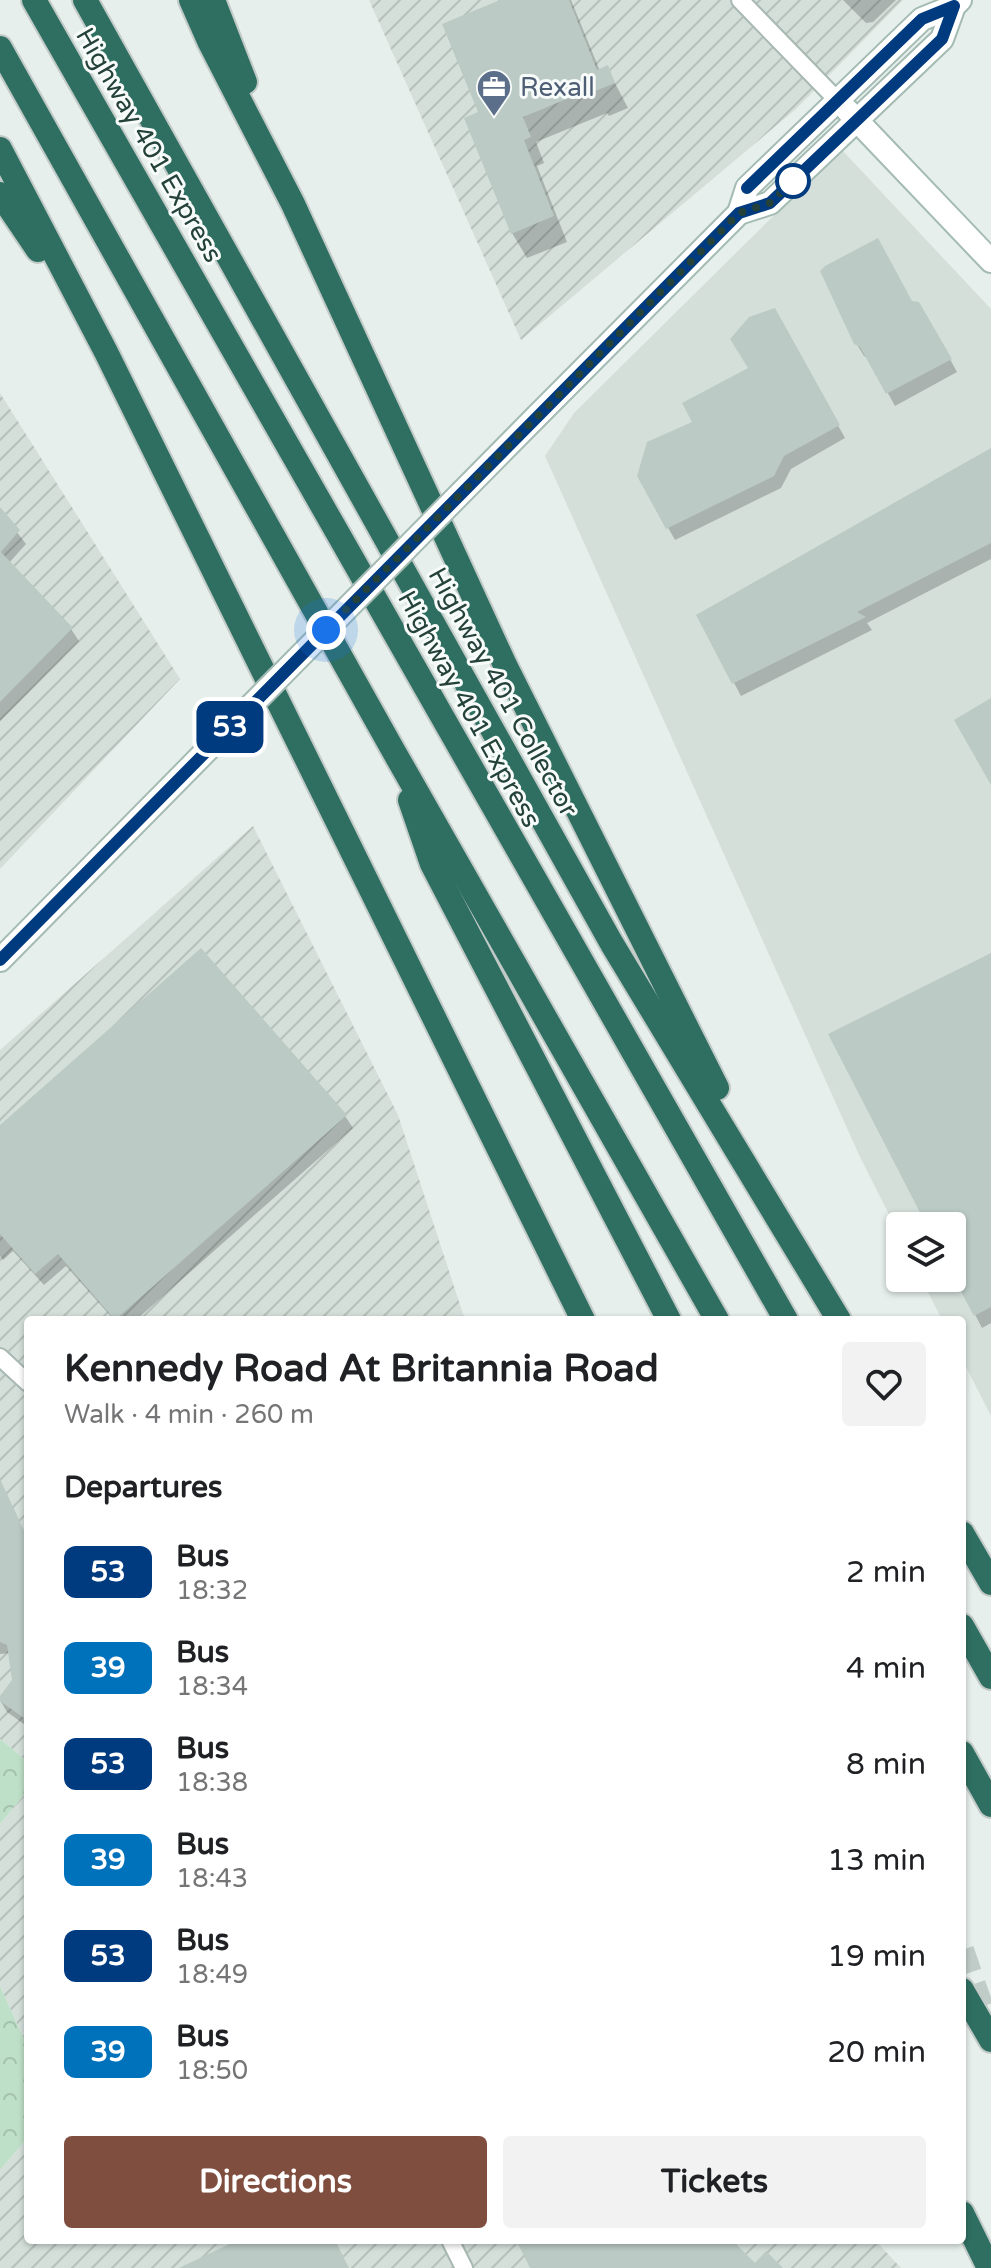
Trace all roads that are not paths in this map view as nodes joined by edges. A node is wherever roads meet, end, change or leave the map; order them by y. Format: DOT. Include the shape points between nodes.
graph roads {
  1 [pos="34,0"];
  2 [pos="85,0"];
  3 [pos="191,0"];
  4 [pos="213,0"];
  5 [pos="740,0"];
  6 [pos="957,3"];
  7 [pos="0,48"];
  8 [pos="838,101"];
  9 [pos="857,120"];
  10 [pos="0,149"];
  11 [pos="0,194"];
  12 [pos="293,204"];
  13 [pos="739,213"];
  14 [pos="991,261"];
  15 [pos="106,352"];
  16 [pos="393,750"];
  17 [pos="0,960"];
  18 [pos="799,1251"];
  19 [pos="581,1316"];
  20 [pos="667,1316"];
  21 [pos="715,1316"];
  22 [pos="784,1316"];
  23 [pos="837,1316"];
  24 [pos="0,1357"];
  25 [pos="24,1379"];
  26 [pos="966,1540"];
  27 [pos="991,1583"];
  28 [pos="966,1633"];
  29 [pos="991,1677"];
  30 [pos="966,1760"];
  31 [pos="991,1805"];
  32 [pos="966,1997"];
  33 [pos="991,2040"];
  34 [pos="966,2221"];
  35 [pos="452,2244"];
  36 [pos="464,2268"];
  37 [pos="989,2268"];
  1 -- 22 [label="highway, Highway 401 Express"];
  2 -- 18 [label="highway, Highway 401 Collector" via="612,944"];
  3 -- 12 [label="highway"];
  4 -- 12 [label="highway"];
  5 -- 8 [label="street"];
  6 -- 8 [label="main road" via="922,19"];
  6 -- 9 [label="main road" via="942,39"];
  7 -- 16 [label="highway"];
  8 -- 9 [label="main road"];
  8 -- 13 [label="main road" via="747,188"];
  9 -- 13 [label="main road" via="770,203"];
  9 -- 14 [label="main road"];
  10 -- 15 [label="highway"];
  11 -- 15 [label="highway"];
  12 -- 18 [label="highway" via="505,665"];
  13 -- 17 [label="main road, bridge"];
  15 -- 19 [label="highway"];
  16 -- 20 [label="highway" via="432,864"];
  16 -- 21 [label="highway"];
  18 -- 23 [label="highway, Highway 401 Collector"];
  24 -- 25 [label="street"];
  26 -- 27 [label="highway"];
  28 -- 29 [label="highway"];
  30 -- 31 [label="highway"];
  32 -- 33 [label="highway"];
  34 -- 37 [label="highway"];
  35 -- 36 [label="street"];
}
